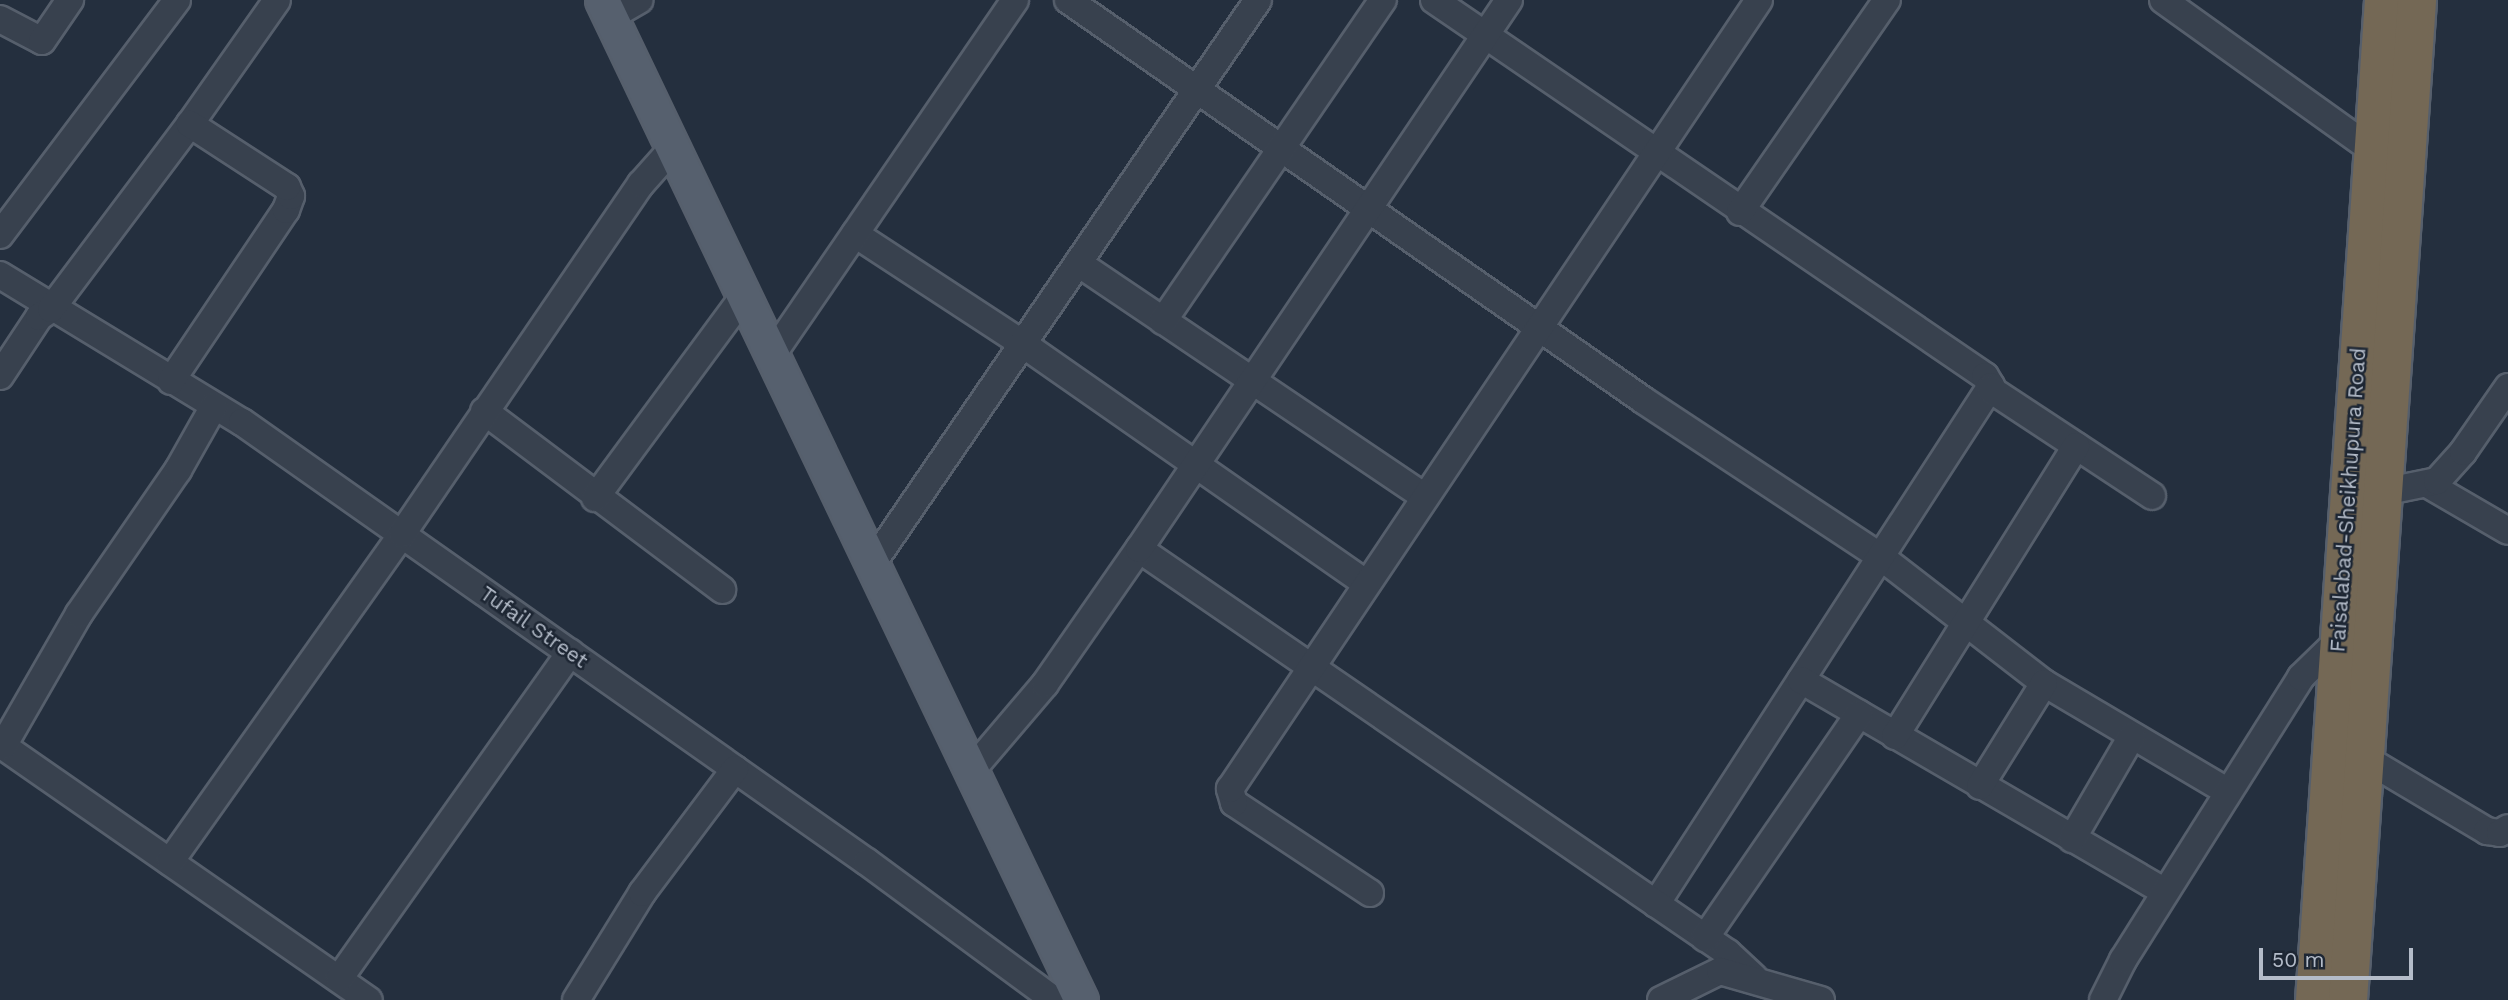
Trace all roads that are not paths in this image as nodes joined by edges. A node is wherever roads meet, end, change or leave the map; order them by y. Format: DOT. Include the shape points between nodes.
graph roads {
  1 [pos="70,0"];
  2 [pos="177,0"];
  3 [pos="640,0"];
  4 [pos="1015,0"];
  5 [pos="1068,0"];
  6 [pos="1258,0"];
  7 [pos="1383,0"];
  8 [pos="1434,0"];
  9 [pos="1509,0"];
  10 [pos="1759,0"];
  11 [pos="1887,0"];
  12 [pos="2163,0"];
  13 [pos="2384,0"];
  14 [pos="2417,0"];
  15 [pos="271,2"];
  16 [pos="607,8"];
  17 [pos="0,19"];
  18 [pos="1485,35"];
  19 [pos="1197,89"];
  20 [pos="190,124"];
  21 [pos="1282,147"];
  22 [pos="673,148"];
  23 [pos="2388,150"];
  24 [pos="1655,154"];
  25 [pos="1368,206"];
  26 [pos="1740,212"];
  27 [pos="855,234"];
  28 [pos="0,235"];
  29 [pos="1078,263"];
  30 [pos="0,275"];
  31 [pos="744,296"];
  32 [pos="51,309"];
  33 [pos="1163,321"];
  34 [pos="1538,326"];
  35 [pos="1023,344"];
  36 [pos="772,355"];
  37 [pos="0,376"];
  38 [pos="1252,380"];
  39 [pos="171,381"];
  40 [pos="2508,387"];
  41 [pos="1990,389"];
  42 [pos="214,406"];
  43 [pos="484,411"];
  44 [pos="2076,446"];
  45 [pos="1196,465"];
  46 [pos="2429,485"];
  47 [pos="2383,492"];
  48 [pos="1424,496"];
  49 [pos="2152,496"];
  50 [pos="595,498"];
  51 [pos="2508,531"];
  52 [pos="402,534"];
  53 [pos="1139,549"];
  54 [pos="1881,557"];
  55 [pos="872,564"];
  56 [pos="1365,583"];
  57 [pos="722,590"];
  58 [pos="1969,622"];
  59 [pos="2339,640"];
  60 [pos="570,653"];
  61 [pos="1310,666"];
  62 [pos="1801,680"];
  63 [pos="2044,683"];
  64 [pos="1859,715"];
  65 [pos="1895,736"];
  66 [pos="2132,736"];
  67 [pos="1,745"];
  68 [pos="2365,759"];
  69 [pos="736,769"];
  70 [pos="971,771"];
  71 [pos="1980,786"];
  72 [pos="2228,792"];
  73 [pos="2508,828"];
  74 [pos="2073,839"];
  75 [pos="170,862"];
  76 [pos="2165,892"];
  77 [pos="1370,893"];
  78 [pos="1656,904"];
  79 [pos="1705,938"];
  80 [pos="1754,977"];
  81 [pos="356,993"];
  82 [pos="1667,999"];
  83 [pos="576,1000"];
  84 [pos="1054,1000"];
  85 [pos="1081,1000"];
  86 [pos="1821,1000"];
  87 [pos="2103,1000"];
  88 [pos="2315,1000"];
  89 [pos="2348,1000"];
  1 -- 17 [label="street" via="42,41"];
  2 -- 28 [label="street"];
  3 -- 16 [label="street"];
  4 -- 27 [label="street"];
  5 -- 19 [label="street"];
  6 -- 19 [label="street"];
  7 -- 21 [label="street"];
  8 -- 18 [label="street"];
  9 -- 18 [label="street"];
  10 -- 24 [label="street"];
  11 -- 26 [label="street"];
  12 -- 23 [label="street"];
  13 -- 23 [label="highway, Faisalabad-Sheikhupura Road"];
  14 -- 23 [label="highway, Faisalabad-Sheikhupura Road"];
  15 -- 20 [label="street"];
  16 -- 22 [label="main road"];
  18 -- 24 [label="street"];
  18 -- 25 [label="street"];
  19 -- 21 [label="street"];
  19 -- 29 [label="street"];
  20 -- 32 [label="street"];
  20 -- 39 [label="street" via="287,187 291,196"];
  21 -- 25 [label="street"];
  21 -- 33 [label="street"];
  22 -- 31 [label="main road"];
  22 -- 43 [label="street" via="641,184"];
  23 -- 47 [label="highway, Faisalabad-Sheikhupura Road"];
  23 -- 59 [label="highway, Faisalabad-Sheikhupura Road"];
  24 -- 26 [label="street"];
  24 -- 34 [label="street"];
  25 -- 34 [label="street"];
  25 -- 38 [label="street"];
  26 -- 41 [label="street" via="1985,376"];
  27 -- 35 [label="street"];
  27 -- 36 [label="street"];
  29 -- 33 [label="street"];
  29 -- 35 [label="street"];
  30 -- 32 [label="street, Tufail Street"];
  31 -- 36 [label="main road"];
  31 -- 50 [label="street"];
  32 -- 37 [label="street" via="39,317"];
  32 -- 39 [label="street, Tufail Street"];
  33 -- 38 [label="street"];
  34 -- 48 [label="street"];
  34 -- 54 [label="street"];
  35 -- 45 [label="street"];
  35 -- 55 [label="street"];
  36 -- 55 [label="main road"];
  38 -- 45 [label="street"];
  38 -- 48 [label="street"];
  39 -- 42 [label="street, Tufail Street"];
  40 -- 46 [label="street" via="2463,452"];
  41 -- 44 [label="street"];
  41 -- 54 [label="street"];
  42 -- 52 [label="street, Tufail Street"];
  42 -- 67 [label="street" via="178,470 79,614"];
  43 -- 50 [label="street"];
  43 -- 52 [label="street"];
  44 -- 49 [label="street"];
  44 -- 58 [label="street"];
  45 -- 53 [label="street"];
  45 -- 56 [label="street"];
  46 -- 47 [label="street"];
  46 -- 51 [label="street"];
  47 -- 68 [label="highway, Faisalabad-Sheikhupura Road"];
  48 -- 56 [label="street"];
  50 -- 57 [label="street"];
  52 -- 60 [label="street, Tufail Street"];
  52 -- 75 [label="street"];
  53 -- 61 [label="street"];
  53 -- 70 [label="street" via="1045,684"];
  54 -- 58 [label="street"];
  54 -- 62 [label="street"];
  55 -- 70 [label="main road"];
  56 -- 61 [label="street"];
  58 -- 63 [label="street"];
  58 -- 65 [label="street"];
  59 -- 72 [label="street" via="2301,677"];
  59 -- 88 [label="highway, Faisalabad-Sheikhupura Road"];
  60 -- 69 [label="street, Tufail Street"];
  60 -- 81 [label="street"];
  61 -- 77 [label="street" via="1229,795"];
  61 -- 78 [label="street"];
  62 -- 64 [label="street"];
  62 -- 78 [label="street"];
  63 -- 66 [label="street"];
  63 -- 71 [label="street"];
  64 -- 65 [label="street"];
  64 -- 79 [label="street"];
  65 -- 71 [label="street"];
  66 -- 72 [label="street"];
  66 -- 74 [label="street"];
  67 -- 75 [label="street"];
  68 -- 73 [label="street" via="2487,831 2500,833"];
  68 -- 89 [label="highway, Faisalabad-Sheikhupura Road"];
  69 -- 83 [label="street" via="642,894"];
  69 -- 84 [label="street, Tufail Street"];
  70 -- 85 [label="main road"];
  71 -- 74 [label="street"];
  72 -- 76 [label="street"];
  74 -- 76 [label="street"];
  75 -- 81 [label="street"];
  76 -- 87 [label="street"];
  78 -- 79 [label="street"];
  79 -- 80 [label="street"];
  80 -- 82 [label="street" via="1733,971 1709,973"];
  80 -- 86 [label="street"];
}
